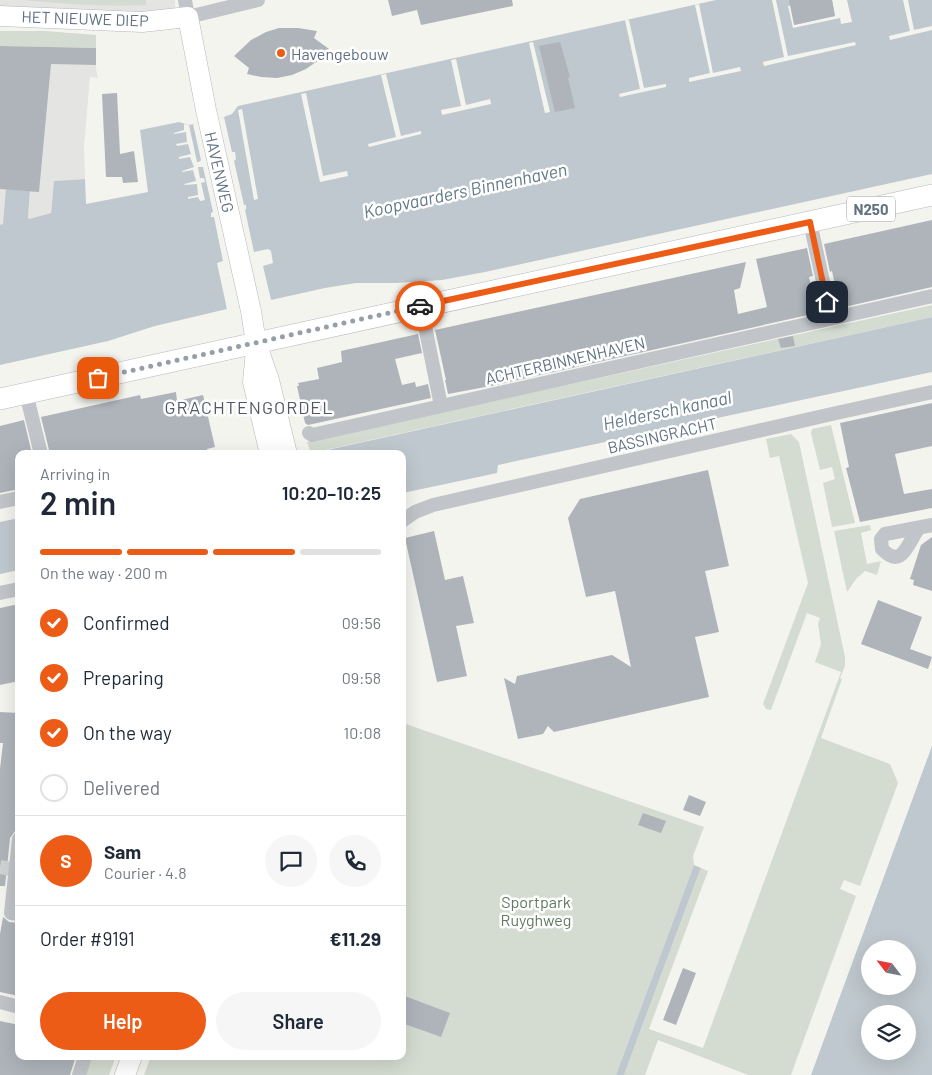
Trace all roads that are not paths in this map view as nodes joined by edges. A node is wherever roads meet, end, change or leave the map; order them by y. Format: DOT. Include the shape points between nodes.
graph roads {
  1 [pos="258,0"];
  2 [pos="187,8"];
  3 [pos="0,16"];
  4 [pos="932,195"];
  5 [pos="810,222"];
  6 [pos="932,296"];
  7 [pos="421,306"];
  8 [pos="831,318"];
  9 [pos="256,343"];
  10 [pos="932,392"];
  11 [pos="26,393"];
  12 [pos="0,400"];
  13 [pos="441,406"];
  14 [pos="308,433"];
  15 [pos="40,450"];
  16 [pos="269,450"];
  17 [pos="286,450"];
  18 [pos="15,499"];
  19 [pos="0,502"];
  20 [pos="406,518"];
  21 [pos="15,590"];
  22 [pos="0,593"];
  23 [pos="15,859"];
  24 [pos="15,914"];
  25 [pos="0,1002"];
  26 [pos="15,1006"];
  27 [pos="84,1060"];
  28 [pos="131,1060"];
  29 [pos="79,1075"];
  30 [pos="125,1075"];
  1 -- 2 [label="street, HET NIEUWE DIEP"];
  2 -- 3 [label="street, HET NIEUWE DIEP" via="142,22"];
  2 -- 9 [label="street, HAVENWEG"];
  4 -- 5 [label="main road, N250"];
  5 -- 7 [label="main road, N250"];
  5 -- 8 [label="street"];
  6 -- 8 [label="street, ACHTERBINNENHAVEN"];
  7 -- 9 [label="main road, N250"];
  7 -- 13 [label="street"];
  8 -- 13 [label="street, ACHTERBINNENHAVEN"];
  9 -- 11 [label="main road, N250"];
  9 -- 16 [label="street, HAVENWEG" via="253,382"];
  9 -- 17 [label="street, HAVENWEG" via="269,380"];
  10 -- 20 [label="street, BASSINGRACHT" via="433,505"];
  11 -- 12 [label="main road, N250"];
  11 -- 15 [label="street"];
  13 -- 14 [label="street, ACHTERBINNENHAVEN" via="312,436"];
  18 -- 19 [label="street"];
  21 -- 22 [label="street"];
  23 -- 24 [label="street" via="11,913"];
  25 -- 26 [label="street"];
  27 -- 29 [label="street"];
  28 -- 30 [label="street"];
}
